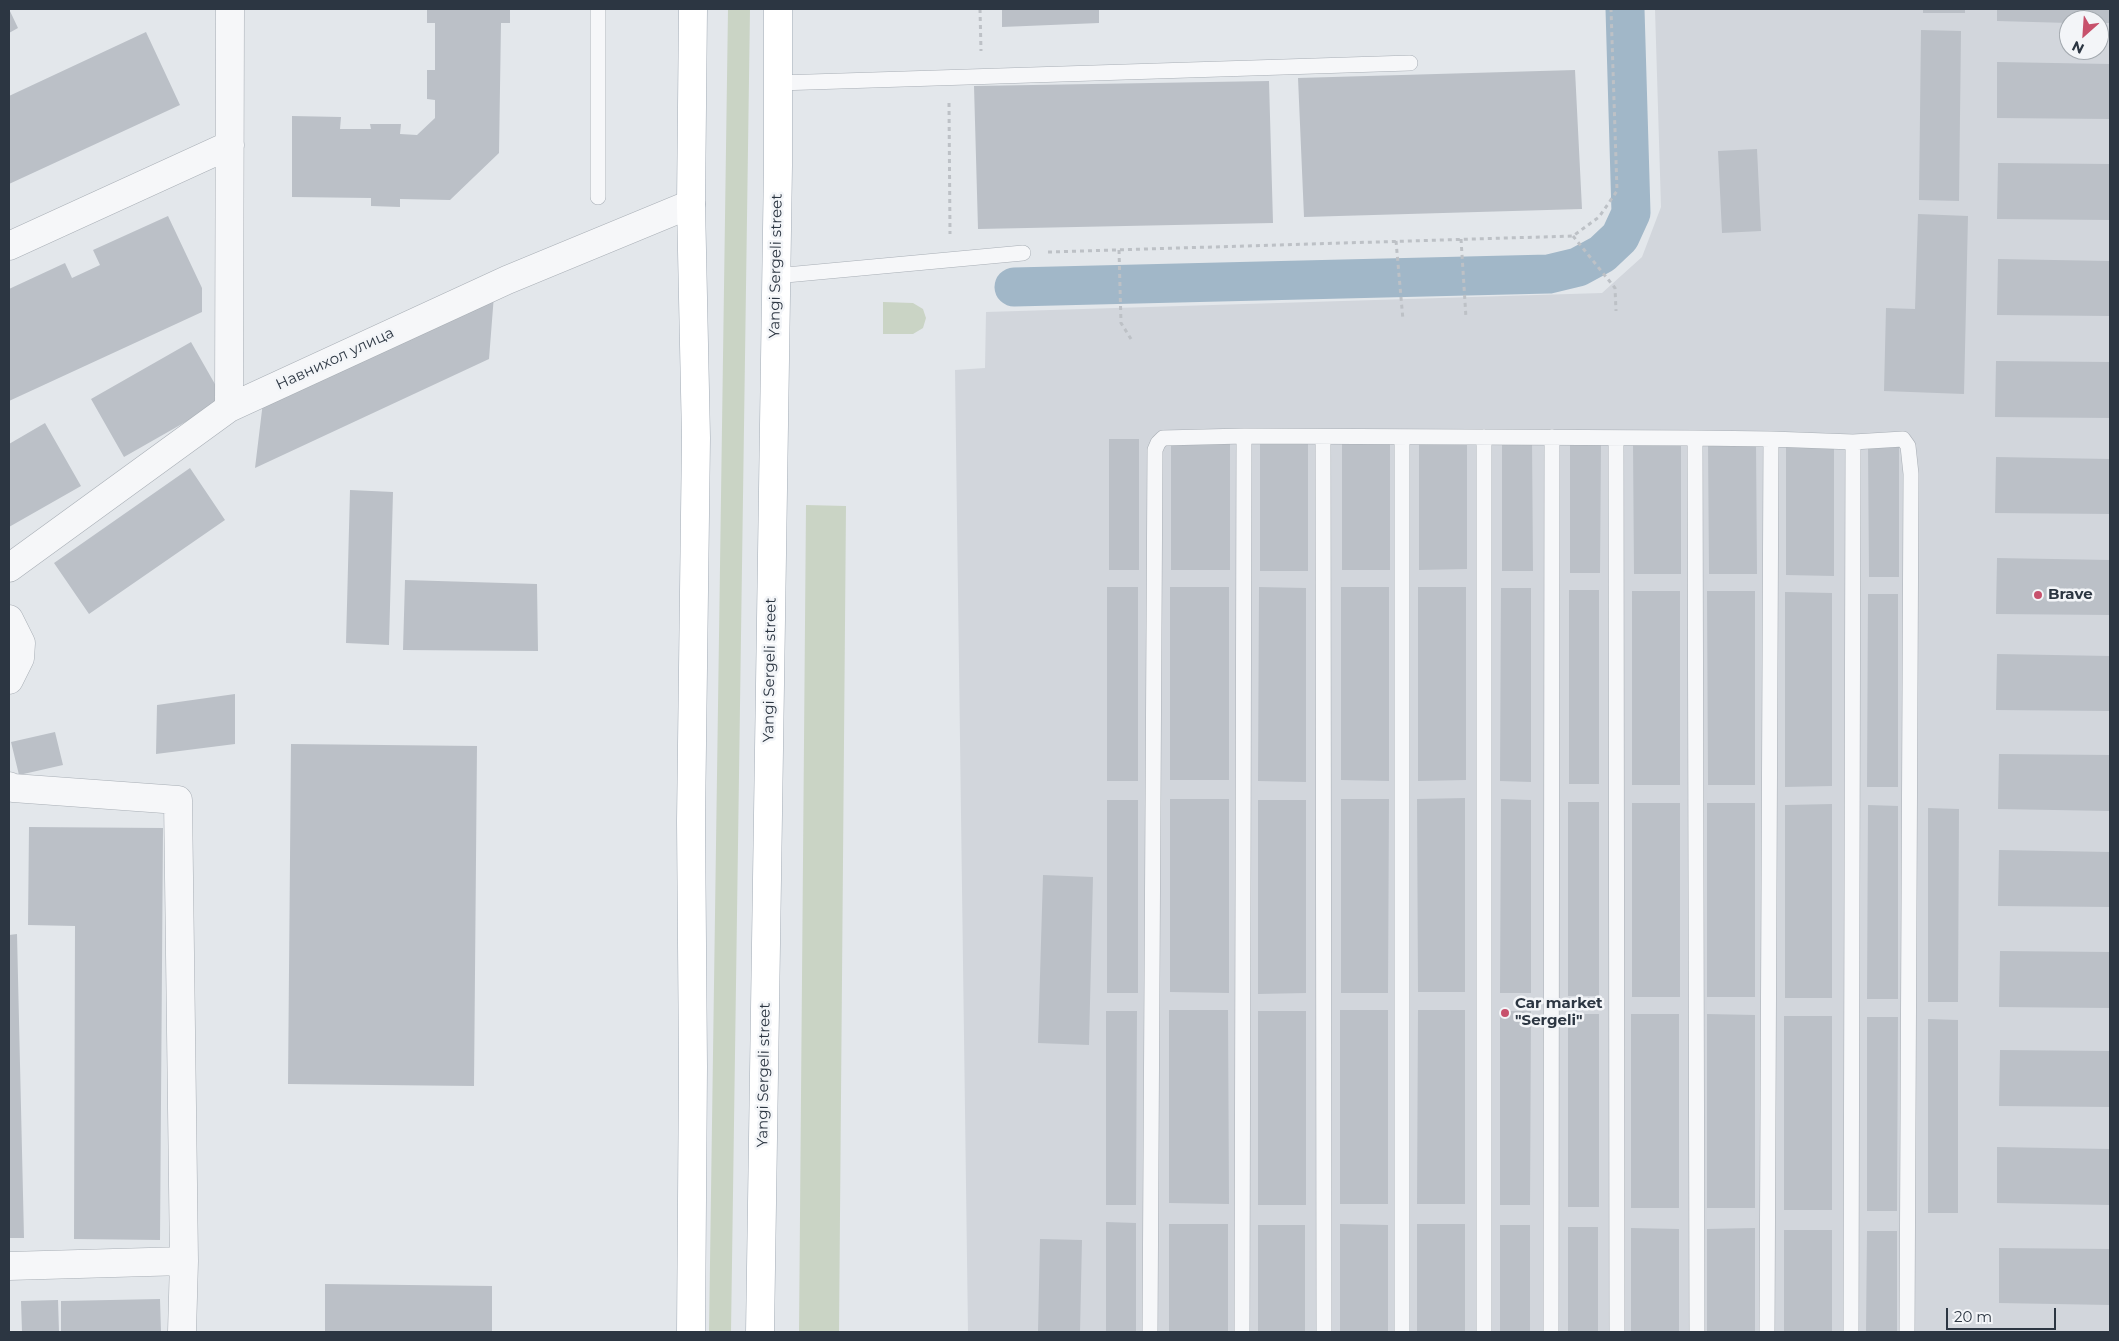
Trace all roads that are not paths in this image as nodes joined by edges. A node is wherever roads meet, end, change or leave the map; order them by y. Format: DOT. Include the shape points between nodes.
graph roads {
  1 [pos="230,9"];
  2 [pos="598,9"];
  3 [pos="693,9"];
  4 [pos="778,9"];
  5 [pos="1410,63"];
  6 [pos="778,83"];
  7 [pos="230,145"];
  8 [pos="598,197"];
  9 [pos="691,204"];
  10 [pos="9,246"];
  11 [pos="1023,253"];
  12 [pos="775,276"];
  13 [pos="230,408"];
  14 [pos="1244,436"];
  15 [pos="1323,437"];
  16 [pos="1484,437"];
  17 [pos="1552,437"];
  18 [pos="1402,438"];
  19 [pos="1695,438"];
  20 [pos="1616,439"];
  21 [pos="1771,439"];
  22 [pos="1853,442"];
  23 [pos="9,568"];
  24 [pos="9,619"];
  25 [pos="9,680"];
  26 [pos="9,786"];
  27 [pos="184,1261"];
  28 [pos="9,1266"];
  29 [pos="182,1332"];
  30 [pos="690,1332"];
  31 [pos="760,1332"];
  32 [pos="1150,1332"];
  33 [pos="1242,1332"];
  34 [pos="1324,1332"];
  35 [pos="1402,1332"];
  36 [pos="1484,1332"];
  37 [pos="1552,1332"];
  38 [pos="1617,1332"];
  39 [pos="1697,1332"];
  40 [pos="1767,1332"];
  41 [pos="1850,1332"];
  42 [pos="1907,1332"];
  1 -- 7 [label="street"];
  2 -- 8 [label="lane"];
  3 -- 9 [label="main road"];
  4 -- 6 [label="main road, Yangi Sergeli street"];
  5 -- 6 [label="lane"];
  6 -- 12 [label="main road, Yangi Sergeli street"];
  7 -- 10 [label="street"];
  7 -- 13 [label="street"];
  9 -- 13 [label="street, Навнихол улица" via="507,280"];
  9 -- 30 [label="main road" via="696,438"];
  11 -- 12 [label="lane"];
  12 -- 31 [label="main road, Yangi Sergeli street"];
  13 -- 23 [label="street, Навнихол улица"];
  14 -- 15 [label="lane"];
  14 -- 32 [label="lane" via="1163,438 1155,450"];
  14 -- 33 [label="lane"];
  15 -- 18 [label="lane"];
  15 -- 34 [label="lane"];
  16 -- 17 [label="lane"];
  16 -- 18 [label="lane"];
  16 -- 36 [label="lane"];
  17 -- 20 [label="lane"];
  17 -- 37 [label="lane"];
  18 -- 35 [label="lane"];
  19 -- 20 [label="lane"];
  19 -- 21 [label="lane"];
  19 -- 39 [label="lane"];
  20 -- 38 [label="lane"];
  21 -- 22 [label="lane"];
  21 -- 40 [label="lane"];
  22 -- 41 [label="lane"];
  22 -- 42 [label="lane" via="1903,439 1908,446 1911,474"];
  24 -- 25 [label="street" via="21,643 20,658"];
  26 -- 27 [label="street" via="178,800"];
  27 -- 28 [label="street"];
  27 -- 29 [label="street"];
}
